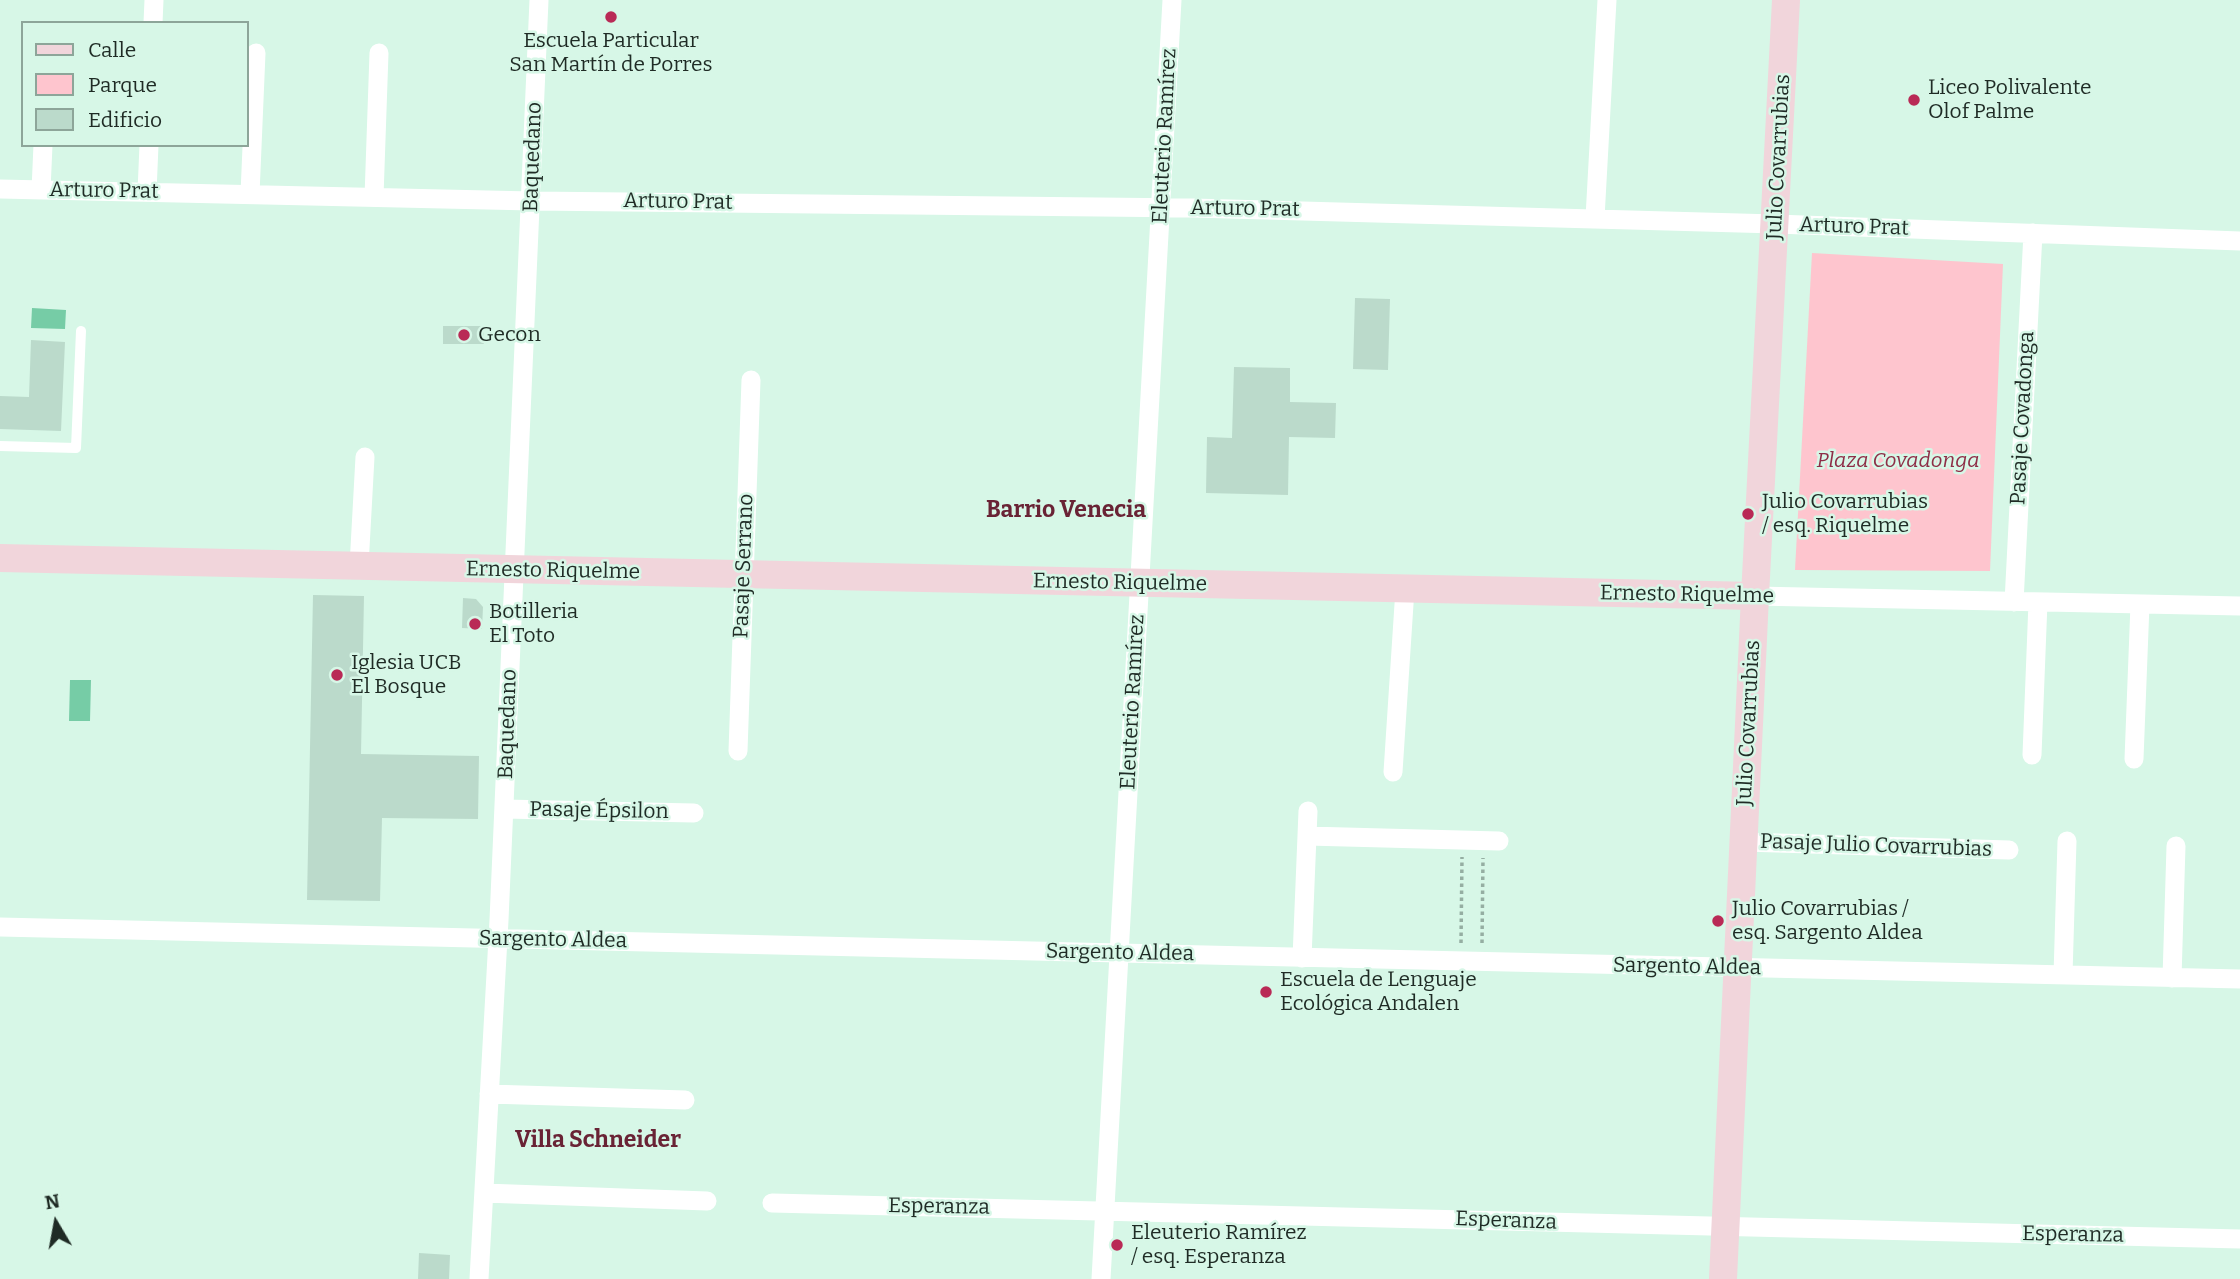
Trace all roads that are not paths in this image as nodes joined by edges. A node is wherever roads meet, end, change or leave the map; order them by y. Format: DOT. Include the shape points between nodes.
graph roads {
  1 [pos="154,0"];
  2 [pos="539,0"];
  3 [pos="1172,0"];
  4 [pos="1607,0"];
  5 [pos="1786,0"];
  6 [pos="153,21"];
  7 [pos="379,52"];
  8 [pos="256,53"];
  9 [pos="43,147"];
  10 [pos="149,147"];
  11 [pos="0,189"];
  12 [pos="41,190"];
  13 [pos="147,192"];
  14 [pos="250,194"];
  15 [pos="374,197"];
  16 [pos="532,201"];
  17 [pos="1161,207"];
  18 [pos="1595,218"];
  19 [pos="1776,224"];
  20 [pos="2033,233"];
  21 [pos="2240,242"];
  22 [pos="81,331"];
  23 [pos="751,380"];
  24 [pos="0,446"];
  25 [pos="365,457"];
  26 [pos="0,558"];
  27 [pos="359,566"];
  28 [pos="514,570"];
  29 [pos="744,575"];
  30 [pos="1140,583"];
  31 [pos="1405,589"];
  32 [pos="1755,596"];
  33 [pos="2014,602"];
  34 [pos="2038,602"];
  35 [pos="2140,604"];
  36 [pos="2240,606"];
  37 [pos="738,751"];
  38 [pos="2032,755"];
  39 [pos="2134,759"];
  40 [pos="1393,772"];
  41 [pos="504,809"];
  42 [pos="1308,811"];
  43 [pos="694,813"];
  44 [pos="1307,836"];
  45 [pos="1491,841"];
  46 [pos="2067,841"];
  47 [pos="1744,842"];
  48 [pos="2176,846"];
  49 [pos="2009,850"];
  50 [pos="0,927"];
  51 [pos="498,939"];
  52 [pos="1119,953"];
  53 [pos="1302,958"];
  54 [pos="1738,968"];
  55 [pos="2063,975"];
  56 [pos="2172,978"];
  57 [pos="2240,979"];
  58 [pos="489,1094"];
  59 [pos="685,1100"];
  60 [pos="484,1193"];
  61 [pos="706,1202"];
  62 [pos="772,1203"];
  63 [pos="1105,1210"];
  64 [pos="1726,1226"];
  65 [pos="2240,1239"];
  66 [pos="479,1279"];
  67 [pos="1101,1279"];
  68 [pos="1723,1279"];
  1 -- 6 [label="street"];
  2 -- 16 [label="street, Baquedano"];
  3 -- 17 [label="street, Eleuterio Ramírez"];
  4 -- 18 [label="street"];
  5 -- 19 [label="street, Julio Covarrubias"];
  7 -- 15 [label="street"];
  8 -- 14 [label="street"];
  9 -- 12 [label="street"];
  10 -- 13 [label="street"];
  11 -- 12 [label="street, Arturo Prat"];
  12 -- 13 [label="street, Arturo Prat"];
  13 -- 14 [label="street, Arturo Prat"];
  14 -- 15 [label="street, Arturo Prat"];
  15 -- 16 [label="street, Arturo Prat"];
  16 -- 17 [label="street, Arturo Prat"];
  16 -- 28 [label="street, Baquedano"];
  17 -- 18 [label="street, Arturo Prat"];
  17 -- 30 [label="street, Eleuterio Ramírez"];
  18 -- 19 [label="street, Arturo Prat"];
  19 -- 20 [label="street, Arturo Prat"];
  19 -- 32 [label="street, Julio Covarrubias"];
  20 -- 21 [label="street, Arturo Prat"];
  20 -- 33 [label="street, Pasaje Covadonga"];
  22 -- 24 [label="lane" via="76,448"];
  23 -- 29 [label="street, Pasaje Serrano"];
  25 -- 27 [label="street"];
  26 -- 27 [label="street, Ernesto Riquelme"];
  27 -- 28 [label="street, Ernesto Riquelme"];
  28 -- 29 [label="street, Ernesto Riquelme"];
  28 -- 41 [label="street, Baquedano"];
  29 -- 30 [label="street, Ernesto Riquelme"];
  29 -- 37 [label="street, Pasaje Serrano"];
  30 -- 31 [label="street, Ernesto Riquelme"];
  30 -- 52 [label="street, Eleuterio Ramírez"];
  31 -- 32 [label="street, Ernesto Riquelme"];
  31 -- 40 [label="street"];
  32 -- 33 [label="street, Ernesto Riquelme"];
  32 -- 47 [label="street, Julio Covarrubias"];
  33 -- 34 [label="street, Ernesto Riquelme"];
  34 -- 35 [label="street, Ernesto Riquelme"];
  34 -- 38 [label="street"];
  35 -- 36 [label="street, Ernesto Riquelme"];
  35 -- 39 [label="street"];
  41 -- 43 [label="street, Pasaje Épsilon"];
  41 -- 51 [label="street, Baquedano"];
  42 -- 44 [label="street"];
  44 -- 45 [label="street"];
  44 -- 53 [label="street"];
  46 -- 55 [label="street"];
  47 -- 49 [label="street, Pasaje Julio Covarrubias"];
  47 -- 54 [label="street, Julio Covarrubias"];
  48 -- 56 [label="street"];
  50 -- 51 [label="street, Sargento Aldea"];
  51 -- 52 [label="street, Sargento Aldea"];
  51 -- 58 [label="street, Baquedano"];
  52 -- 53 [label="street, Sargento Aldea"];
  52 -- 63 [label="street, Eleuterio Ramírez"];
  53 -- 54 [label="street, Sargento Aldea"];
  54 -- 55 [label="street, Sargento Aldea"];
  54 -- 64 [label="street, Julio Covarrubias"];
  55 -- 56 [label="street, Sargento Aldea"];
  56 -- 57 [label="street, Sargento Aldea"];
  58 -- 59 [label="street"];
  58 -- 60 [label="street, Baquedano"];
  60 -- 61 [label="street"];
  60 -- 66 [label="street, Baquedano"];
  62 -- 63 [label="street, Esperanza"];
  63 -- 64 [label="street, Esperanza"];
  63 -- 67 [label="street, Eleuterio Ramírez"];
  64 -- 65 [label="street, Esperanza"];
  64 -- 68 [label="street, Julio Covarrubias"];
}
